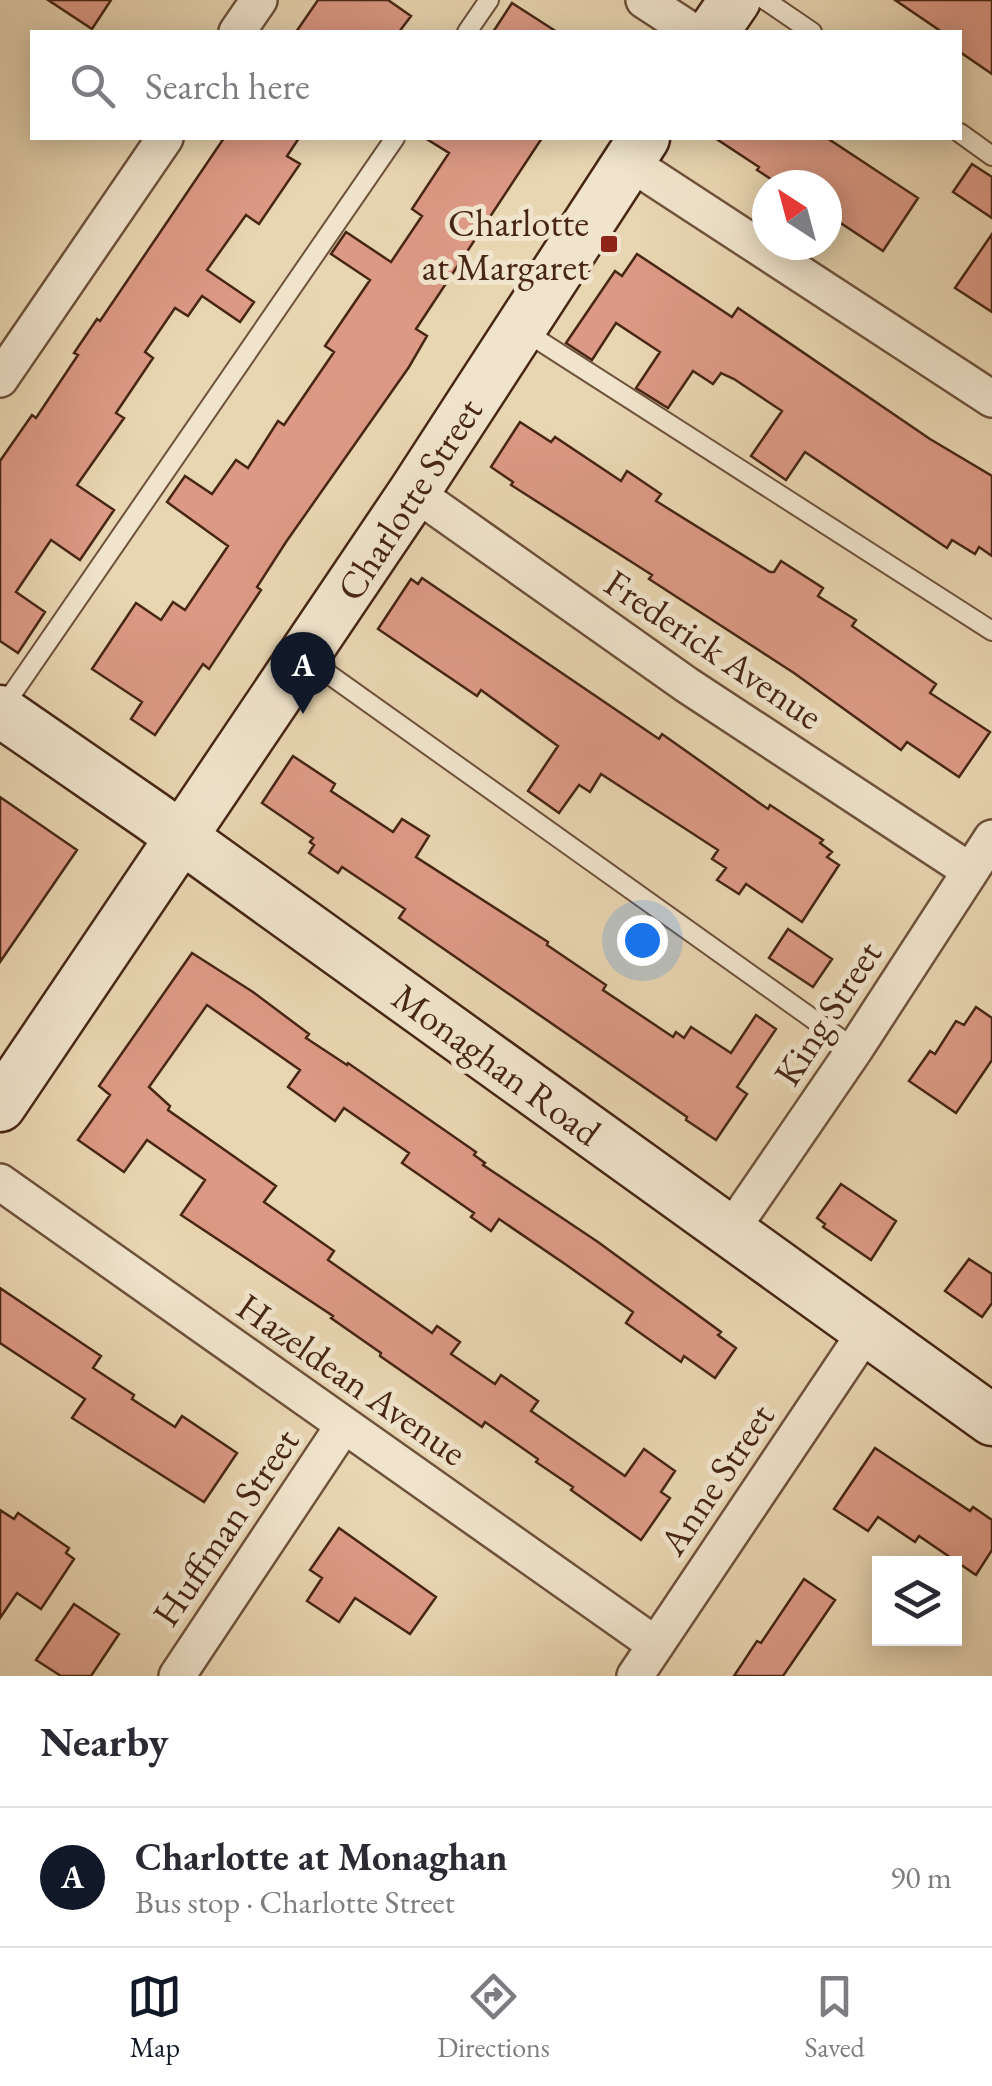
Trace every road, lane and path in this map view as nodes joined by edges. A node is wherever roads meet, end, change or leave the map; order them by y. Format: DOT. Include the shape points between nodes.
graph roads {
  1 [pos="260,0"];
  2 [pos="489,0"];
  3 [pos="644,0"];
  4 [pos="735,0"];
  5 [pos="765,0"];
  6 [pos="238,30"];
  7 [pos="468,30"];
  8 [pos="690,30"];
  9 [pos="714,30"];
  10 [pos="809,30"];
  11 [pos="962,135"];
  12 [pos="164,140"];
  13 [pos="394,140"];
  14 [pos="636,150"];
  15 [pos="992,156"];
  16 [pos="521,328"];
  17 [pos="0,378"];
  18 [pos="992,399"];
  19 [pos="414,492"];
  20 [pos="992,631"];
  21 [pos="304,656"];
  22 [pos="0,711"];
  23 [pos="181,837"];
  24 [pos="992,838"];
  25 [pos="970,871"];
  26 [pos="855,1049"];
  27 [pos="0,1106"];
  28 [pos="0,1182"];
  29 [pos="729,1232"];
  30 [pos="867,1330"];
  31 [pos="992,1420"];
  32 [pos="344,1425"];
  33 [pos="656,1644"];
  34 [pos="176,1676"];
  35 [pos="635,1676"];
  1 -- 6 [label="street"];
  2 -- 7 [label="lane"];
  3 -- 8 [label="street"];
  4 -- 9 [label="main road"];
  5 -- 10 [label="lane"];
  11 -- 15 [label="lane"];
  12 -- 17 [label="street"];
  13 -- 22 [label="lane"];
  14 -- 16 [label="main road, Charlotte Street"];
  14 -- 18 [label="street"];
  16 -- 19 [label="main road, Charlotte Street"];
  16 -- 20 [label="lane"];
  19 -- 21 [label="main road, Charlotte Street"];
  19 -- 25 [label="street, Frederick Avenue" via="687,685"];
  21 -- 23 [label="main road, Charlotte Street"];
  21 -- 26 [label="lane"];
  22 -- 23 [label="main road, Monaghan Road"];
  23 -- 27 [label="main road, Charlotte Street"];
  23 -- 29 [label="main road, Monaghan Road"];
  24 -- 25 [label="street, King Street"];
  25 -- 26 [label="street, King Street"];
  26 -- 29 [label="street, King Street"];
  28 -- 32 [label="street, Hazeldean Avenue"];
  29 -- 30 [label="main road, Monaghan Road"];
  30 -- 31 [label="main road, Monaghan Road"];
  30 -- 33 [label="street, Anne Street"];
  32 -- 33 [label="street, Hazeldean Avenue"];
  32 -- 34 [label="street, Huffman Street"];
  33 -- 35 [label="street, Anne Street"];
}
